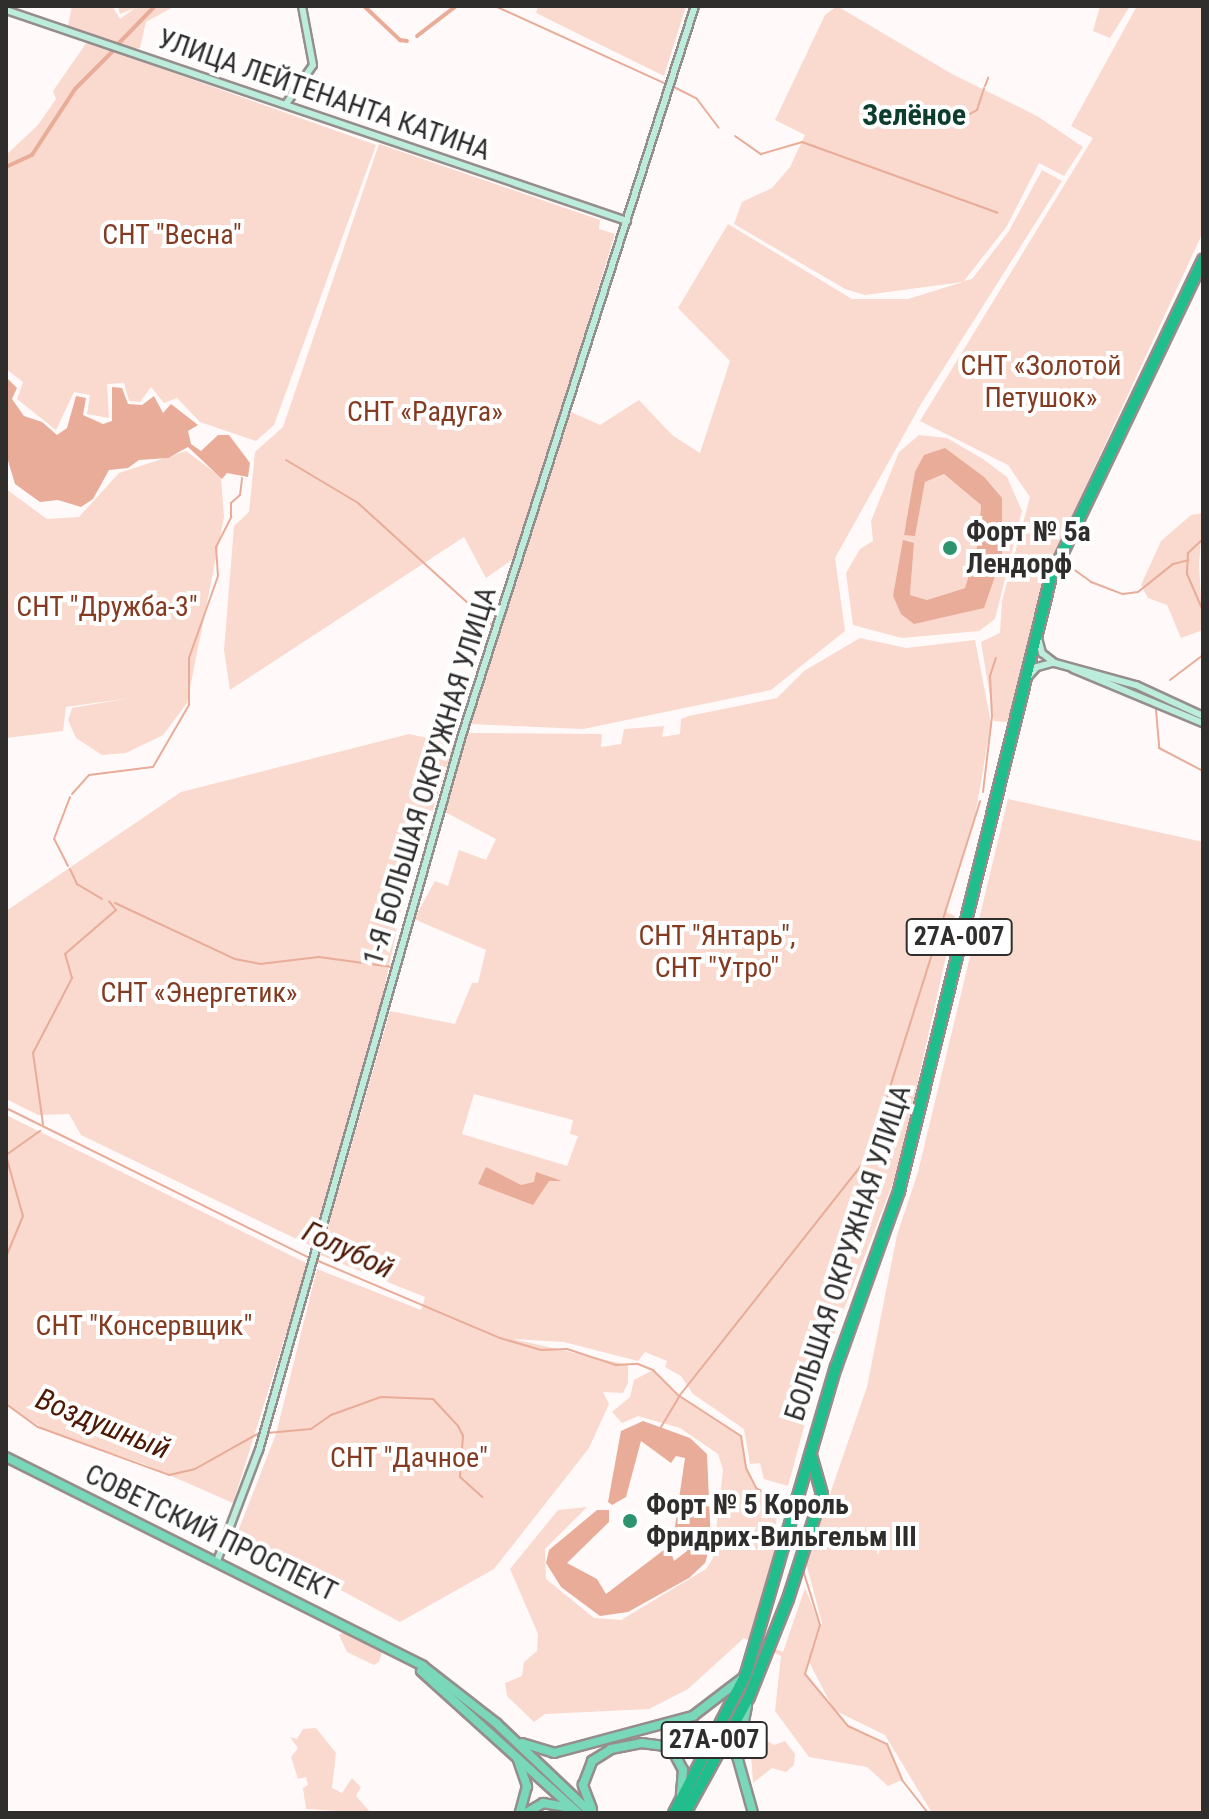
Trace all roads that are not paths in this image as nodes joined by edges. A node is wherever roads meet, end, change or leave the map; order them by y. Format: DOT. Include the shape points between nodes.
graph roads {
  1 [pos="695,6"];
  2 [pos="302,7"];
  3 [pos="6,10"];
  4 [pos="286,104"];
  5 [pos="627,221"];
  6 [pos="1203,260"];
  7 [pos="1037,634"];
  8 [pos="1055,663"];
  9 [pos="1073,669"];
  10 [pos="1025,684"];
  11 [pos="1203,716"];
  12 [pos="1203,723"];
  13 [pos="810,1453"];
  14 [pos="6,1457"];
  15 [pos="217,1561"];
  16 [pos="395,1651"];
  17 [pos="746,1674"];
  18 [pos="749,1697"];
  19 [pos="496,1723"];
  20 [pos="507,1746"];
  21 [pos="679,1810"];
  22 [pos="576,1812"];
  23 [pos="523,1813"];
  24 [pos="593,1813"];
  25 [pos="753,1813"];
  1 -- 5 [label="street, 1-Я БОЛЬШАЯ ОКРУЖНАЯ УЛИЦА"];
  2 -- 4 [label="street" via="313,65"];
  3 -- 4 [label="street, УЛИЦА ЛЕЙТЕНАНТА КАТИНА"];
  4 -- 5 [label="street, УЛИЦА ЛЕЙТЕНАНТА КАТИНА"];
  5 -- 15 [label="street, 1-Я БОЛЬШАЯ ОКРУЖНАЯ УЛИЦА" via="449,778 250,1477"];
  6 -- 7 [label="highway, БОЛЬШАЯ ОКРУЖНАЯ УЛИЦА / 27А-007" via="1072,524"];
  7 -- 8 [label="street" via="1042,653"];
  7 -- 10 [label="highway, БОЛЬШАЯ ОКРУЖНАЯ УЛИЦА / 27А-007"];
  8 -- 9 [label="street"];
  8 -- 10 [label="street" via="1035,669"];
  9 -- 11 [label="street" via="1136,685"];
  9 -- 12 [label="street"];
  10 -- 13 [label="highway, БОЛЬШАЯ ОКРУЖНАЯ УЛИЦА / 27А-007" via="973,880 912,1147"];
  13 -- 17 [label="highway, БОЛЬШАЯ ОКРУЖНАЯ УЛИЦА / 27А-007"];
  13 -- 18 [label="highway" via="822,1494 775,1638"];
  14 -- 15 [label="main road, СОВЕТСКИЙ ПРОСПЕКТ"];
  15 -- 16 [label="main road, СОВЕТСКИЙ ПРОСПЕКТ"];
  16 -- 19 [label="main road, СОВЕТСКИЙ ПРОСПЕКТ"];
  16 -- 20 [label="main road, СОВЕТСКИЙ ПРОСПЕКТ"];
  17 -- 19 [label="main road" via="693,1716 554,1753 526,1746"];
  17 -- 21 [label="highway, БОЛЬШАЯ ОКРУЖНАЯ УЛИЦА / 27А-007"];
  18 -- 21 [label="highway"];
  18 -- 25 [label="main road" via="737,1756"];
  19 -- 24 [label="main road, СОВЕТСКИЙ ПРОСПЕКТ"];
  20 -- 22 [label="main road, СОВЕТСКИЙ ПРОСПЕКТ"];
  20 -- 23 [label="main road" via="526,1778"];
  21 -- 24 [label="main road" via="680,1760 665,1746 641,1743 604,1752 587,1768 583,1785"];
  22 -- 23 [label="main road" via="543,1803"];
}
